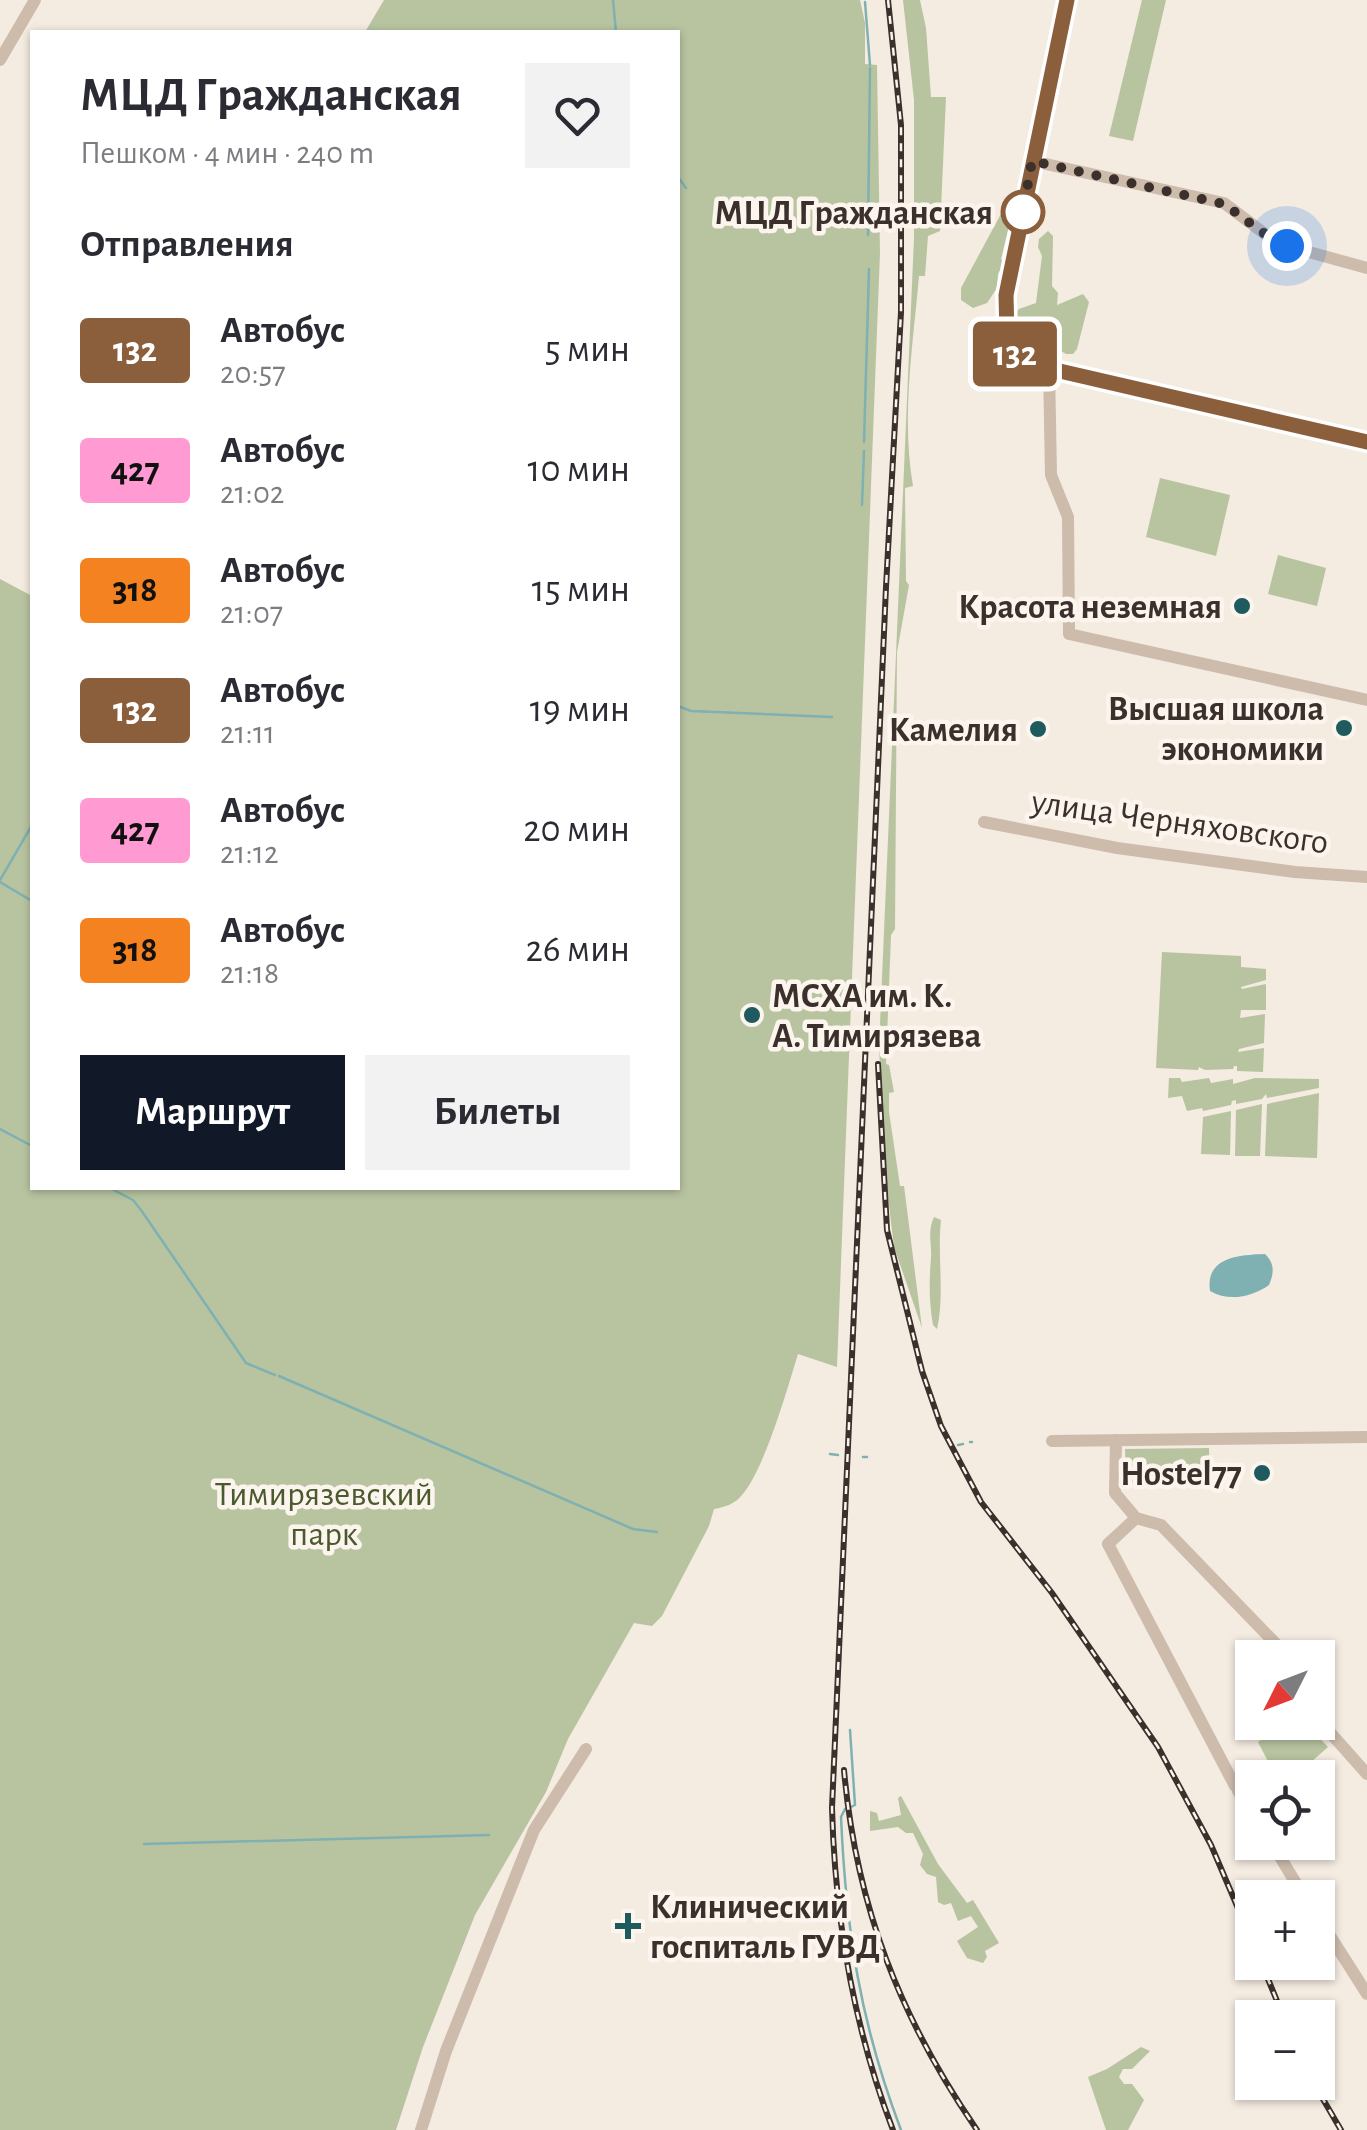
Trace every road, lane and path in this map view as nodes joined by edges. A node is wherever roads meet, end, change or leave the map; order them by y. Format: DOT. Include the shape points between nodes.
graph roads {
  1 [pos="34,0"];
  2 [pos="1067,0"];
  3 [pos="0,60"];
  4 [pos="1032,161"];
  5 [pos="1367,268"];
  6 [pos="1049,368"];
  7 [pos="1367,442"];
  8 [pos="1367,700"];
  9 [pos="984,822"];
  10 [pos="1367,877"];
  11 [pos="1367,1436"];
  12 [pos="1116,1440"];
  13 [pos="1052,1442"];
  14 [pos="1136,1518"];
  15 [pos="1273,1640"];
  16 [pos="1335,1738"];
  17 [pos="586,1749"];
  18 [pos="1367,1774"];
  19 [pos="1235,1785"];
  20 [pos="1335,1943"];
  21 [pos="1366,1991"];
  22 [pos="421,2130"];
  1 -- 3 [label="street"];
  2 -- 4 [label="street"];
  4 -- 5 [label="street" via="1224,204 1287,246"];
  4 -- 6 [label="street" via="1006,295 1007,336 1018,356"];
  6 -- 7 [label="street"];
  6 -- 8 [label="street" via="1051,476 1068,517 1069,634"];
  9 -- 10 [label="street, улица Черняховского" via="1136,850"];
  11 -- 12 [label="street"];
  12 -- 13 [label="street"];
  12 -- 14 [label="street" via="1115,1493"];
  14 -- 15 [label="street" via="1161,1525"];
  14 -- 19 [label="street" via="1108,1544"];
  16 -- 18 [label="street"];
  17 -- 22 [label="street" via="534,1830"];
  20 -- 21 [label="street"];
}
